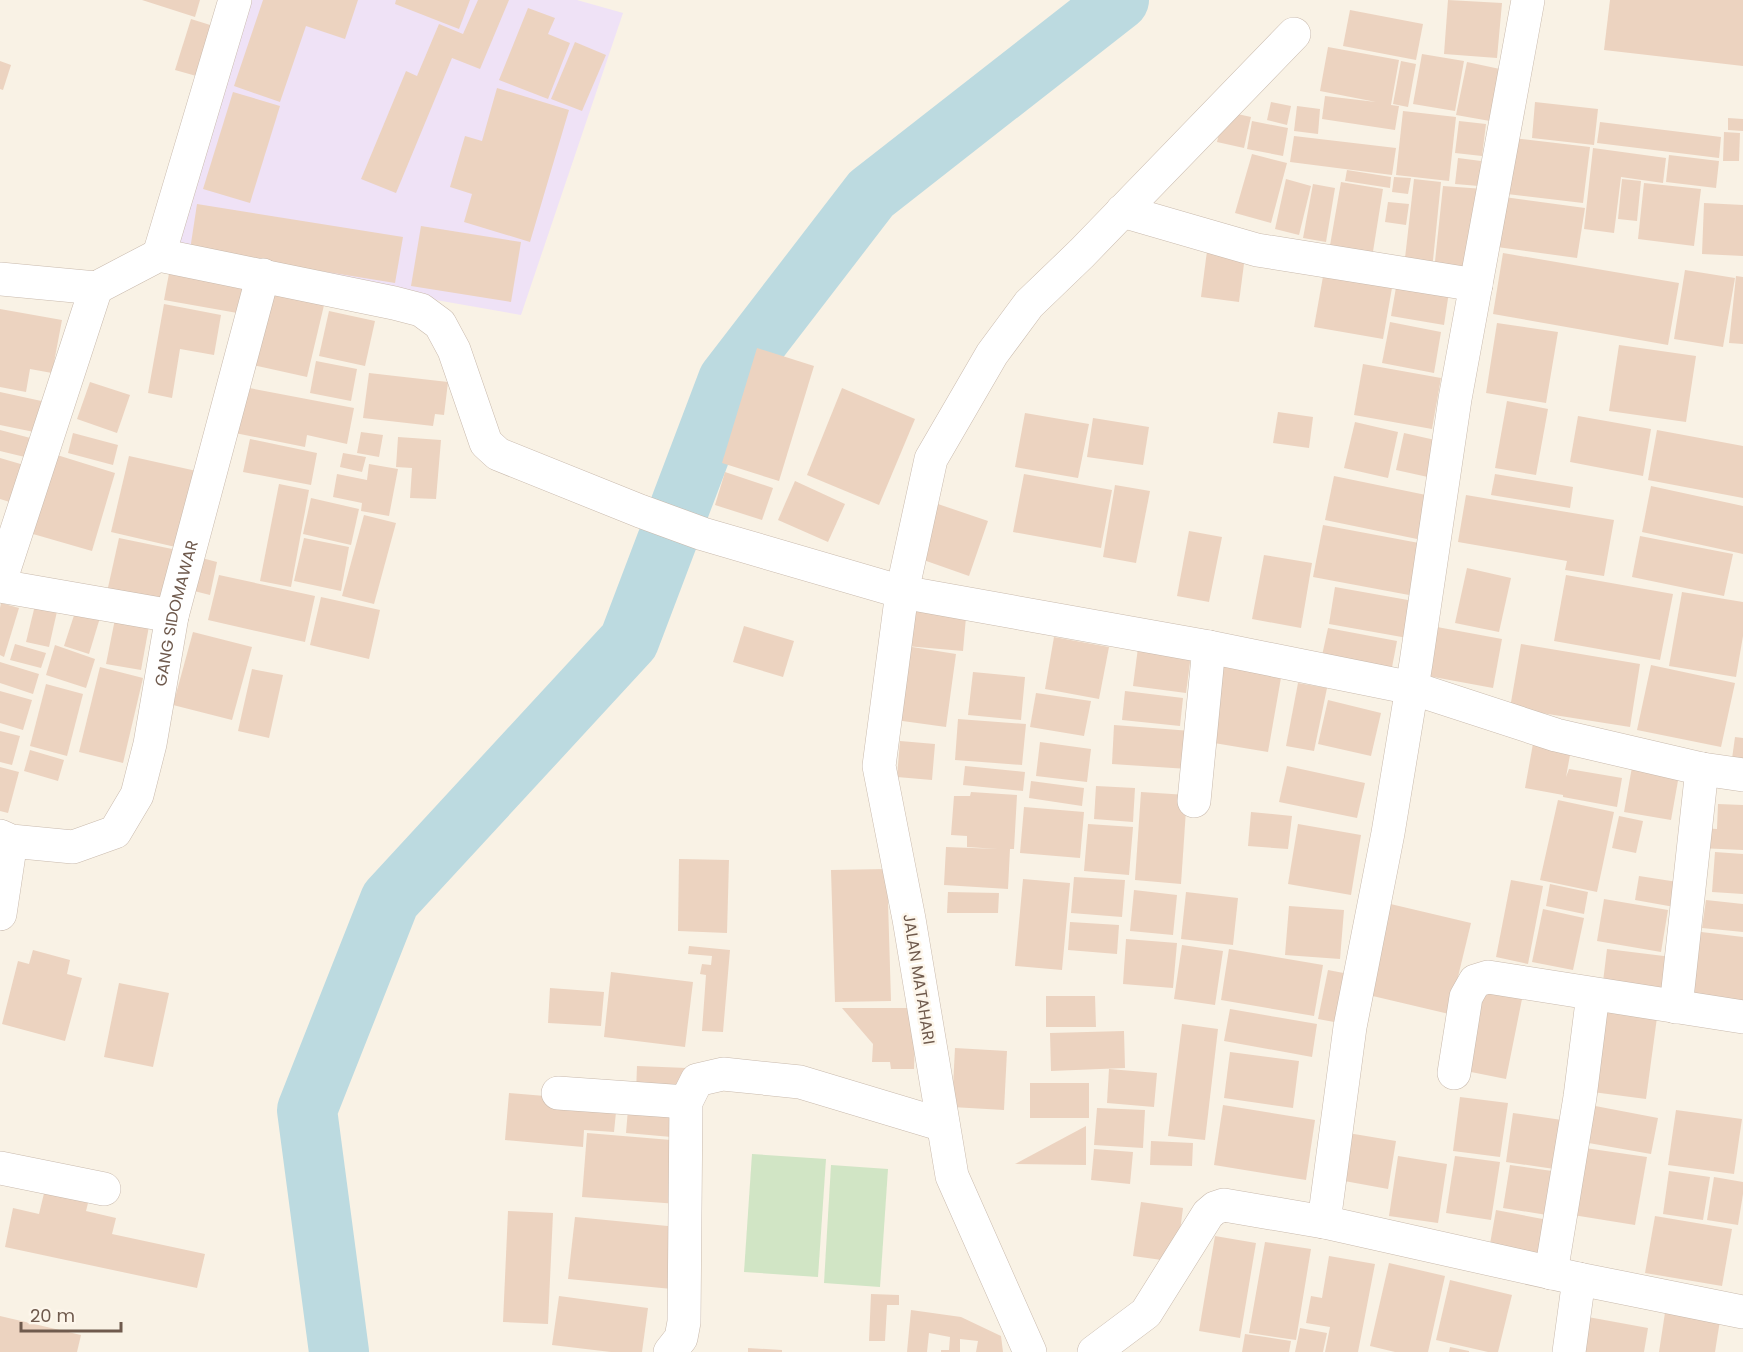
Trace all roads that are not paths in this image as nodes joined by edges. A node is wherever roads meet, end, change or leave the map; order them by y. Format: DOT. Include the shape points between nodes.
graph roads {
  1 [pos="235,0"];
  2 [pos="1528,0"];
  3 [pos="1294,34"];
  4 [pos="1122,211"];
  5 [pos="159,255"];
  6 [pos="263,275"];
  7 [pos="0,279"];
  8 [pos="1476,285"];
  9 [pos="96,288"];
  10 [pos="0,582"];
  11 [pos="0,586"];
  12 [pos="902,592"];
  13 [pos="172,616"];
  14 [pos="1209,647"];
  15 [pos="1412,688"];
  16 [pos="1702,768"];
  17 [pos="1743,775"];
  18 [pos="1194,801"];
  19 [pos="6,838"];
  20 [pos="0,914"];
  21 [pos="1593,994"];
  22 [pos="1676,1007"];
  23 [pos="1743,1017"];
  24 [pos="1454,1073"];
  25 [pos="558,1093"];
  26 [pos="686,1101"];
  27 [pos="943,1125"];
  28 [pos="0,1168"];
  29 [pos="104,1189"];
  30 [pos="1324,1222"];
  31 [pos="1565,1276"];
  32 [pos="1743,1312"];
  33 [pos="670,1352"];
  34 [pos="1030,1352"];
  35 [pos="1094,1352"];
  36 [pos="1569,1352"];
  1 -- 5 [label="street"];
  2 -- 8 [label="street"];
  3 -- 4 [label="street, JALAN MATAHARI"];
  4 -- 8 [label="street" via="1257,250"];
  4 -- 12 [label="street, JALAN MATAHARI" via="1029,304 992,354 931,459"];
  5 -- 6 [label="street"];
  5 -- 9 [label="street"];
  6 -- 12 [label="street" via="421,310 440,324 454,350 486,443 498,454 703,534"];
  6 -- 13 [label="street, GANG SIDOMAWAR"];
  7 -- 9 [label="street"];
  8 -- 15 [label="street"];
  9 -- 10 [label="street"];
  11 -- 13 [label="street"];
  12 -- 14 [label="street"];
  12 -- 27 [label="street, JALAN MATAHARI" via="879,766"];
  13 -- 19 [label="street, GANG SIDOMAWAR" via="137,795 115,832 73,847"];
  14 -- 15 [label="street"];
  14 -- 18 [label="street"];
  15 -- 16 [label="street" via="1556,735"];
  15 -- 30 [label="street" via="1350,1027"];
  16 -- 17 [label="street"];
  16 -- 22 [label="street"];
  19 -- 20 [label="street"];
  21 -- 22 [label="street"];
  21 -- 24 [label="street" via="1488,977 1475,981 1466,997"];
  21 -- 31 [label="street"];
  22 -- 23 [label="street"];
  25 -- 26 [label="street"];
  26 -- 27 [label="street" via="697,1080 723,1074 800,1082"];
  26 -- 33 [label="street" via="684,1322 681,1338"];
  27 -- 34 [label="street, JALAN MATAHARI" via="952,1176"];
  28 -- 29 [label="street"];
  30 -- 31 [label="street"];
  30 -- 35 [label="street" via="1224,1205 1215,1208 1146,1313"];
  31 -- 32 [label="street"];
  31 -- 36 [label="street"];
}
